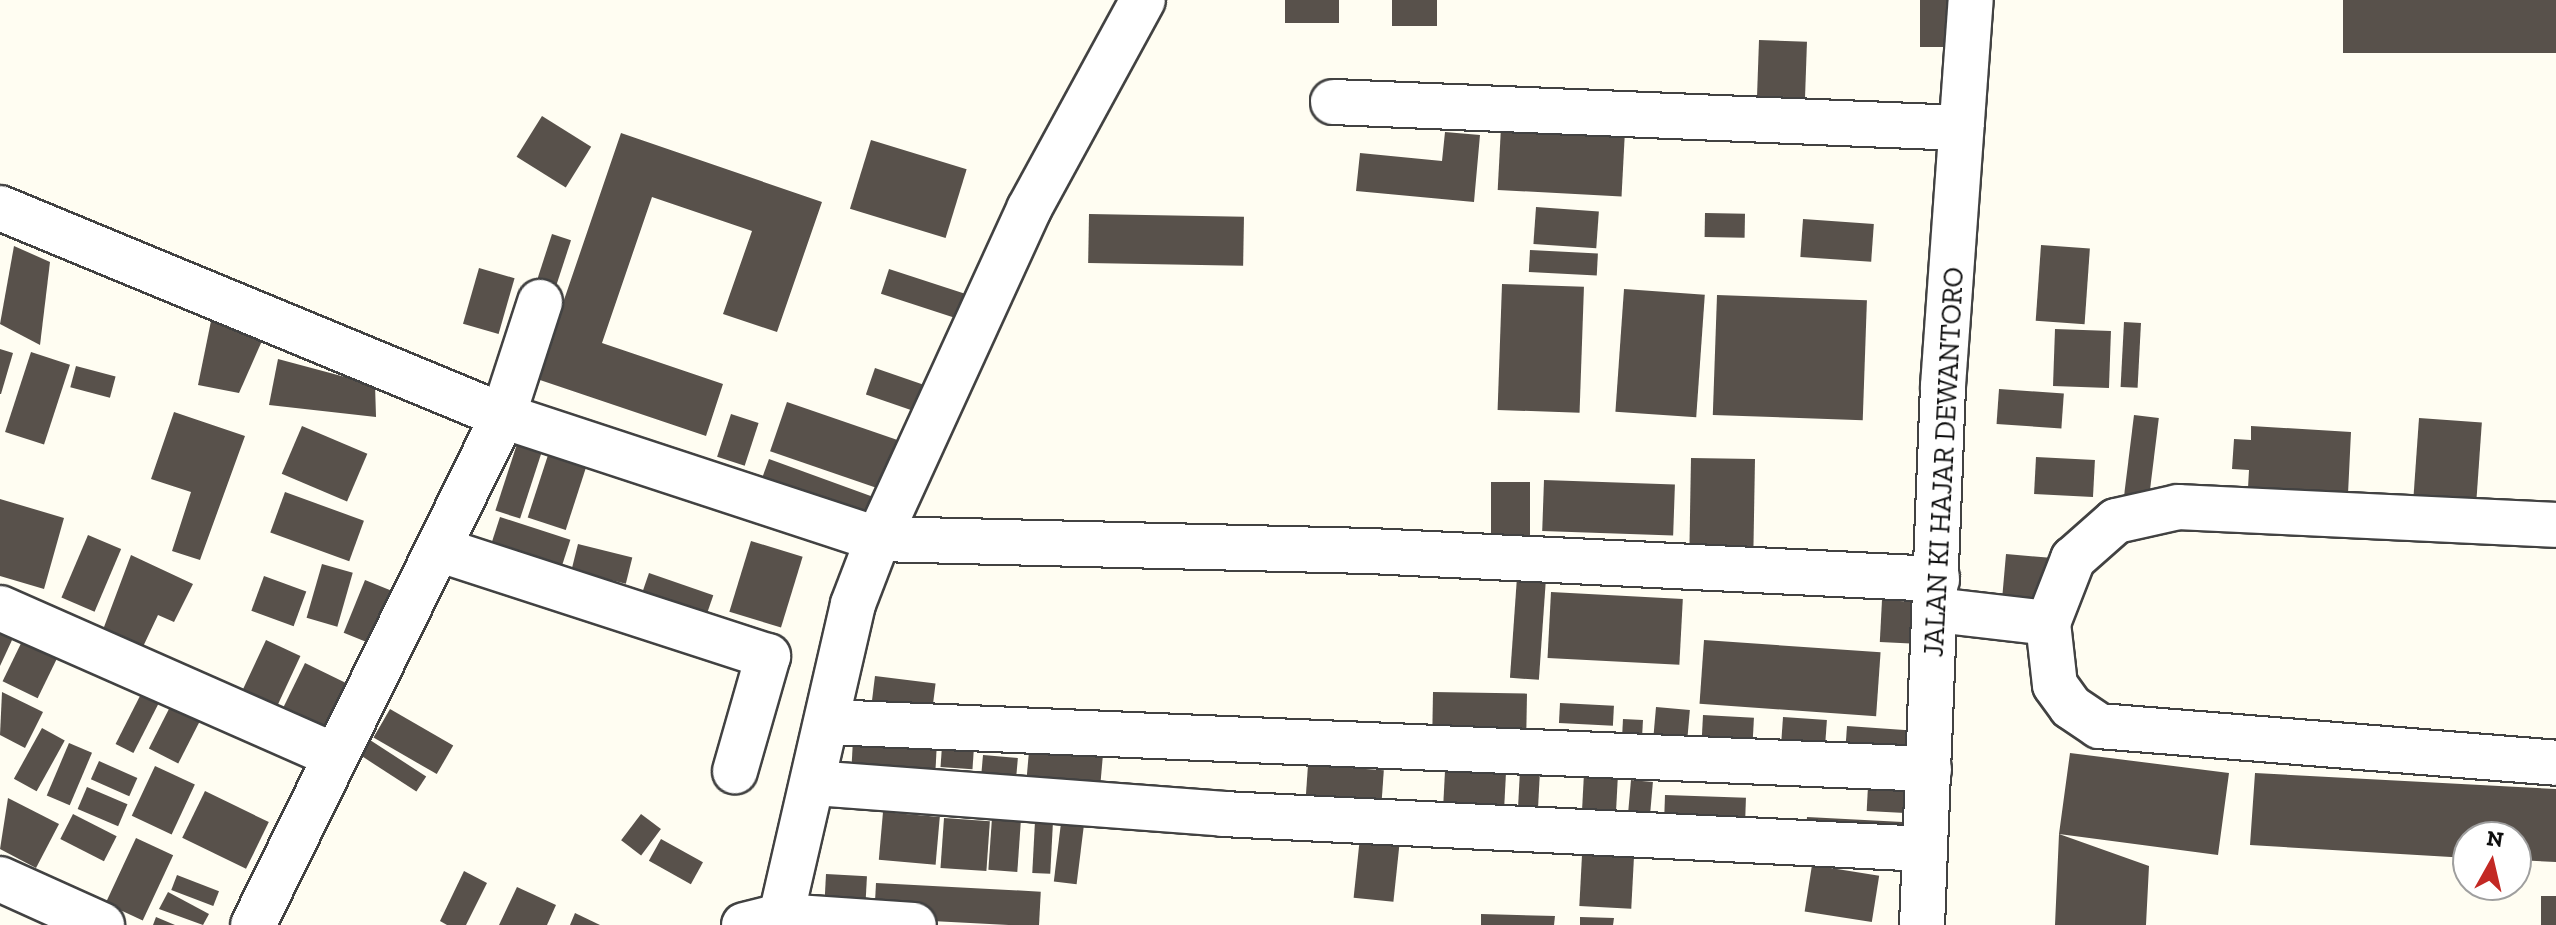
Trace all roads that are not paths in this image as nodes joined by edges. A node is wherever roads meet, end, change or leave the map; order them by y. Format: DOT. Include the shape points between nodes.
graph roads {
  1 [pos="1143,0"];
  2 [pos="1971,0"];
  3 [pos="1333,102"];
  4 [pos="1961,128"];
  5 [pos="0,208"];
  6 [pos="540,302"];
  7 [pos="503,416"];
  8 [pos="2556,525"];
  9 [pos="878,539"];
  10 [pos="441,550"];
  11 [pos="1936,595"];
  12 [pos="0,608"];
  13 [pos="2048,623"];
  14 [pos="827,722"];
  15 [pos="335,756"];
  16 [pos="2556,763"];
  17 [pos="1929,769"];
  18 [pos="735,771"];
  19 [pos="814,783"];
  20 [pos="1925,849"];
  21 [pos="0,879"];
  22 [pos="763,920"];
  23 [pos="853,923"];
  24 [pos="102,925"];
  25 [pos="253,925"];
  26 [pos="914,925"];
  27 [pos="1922,925"];
  1 -- 9 [label="street" via="1029,209"];
  2 -- 4 [label="street, JALAN KI HAJAR DEWANTORO"];
  3 -- 4 [label="street"];
  4 -- 11 [label="street, JALAN KI HAJAR DEWANTORO"];
  5 -- 7 [label="street"];
  6 -- 7 [label="street"];
  7 -- 9 [label="street"];
  7 -- 10 [label="street"];
  8 -- 13 [label="street" via="2178,507 2116,521 2073,559"];
  9 -- 11 [label="street" via="1370,551"];
  9 -- 14 [label="street" via="853,604"];
  10 -- 15 [label="street"];
  10 -- 18 [label="street" via="768,656"];
  11 -- 13 [label="street"];
  11 -- 17 [label="street, JALAN KI HAJAR DEWANTORO"];
  12 -- 15 [label="street"];
  13 -- 16 [label="street" via="2055,685 2071,707 2099,726"];
  14 -- 17 [label="street"];
  14 -- 19 [label="street"];
  15 -- 25 [label="street"];
  17 -- 20 [label="street, JALAN KI HAJAR DEWANTORO"];
  19 -- 20 [label="street" via="1223,814"];
  19 -- 22 [label="street"];
  20 -- 27 [label="street, JALAN KI HAJAR DEWANTORO"];
  21 -- 24 [label="street"];
  22 -- 23 [label="street"];
  23 -- 26 [label="street"];
}
